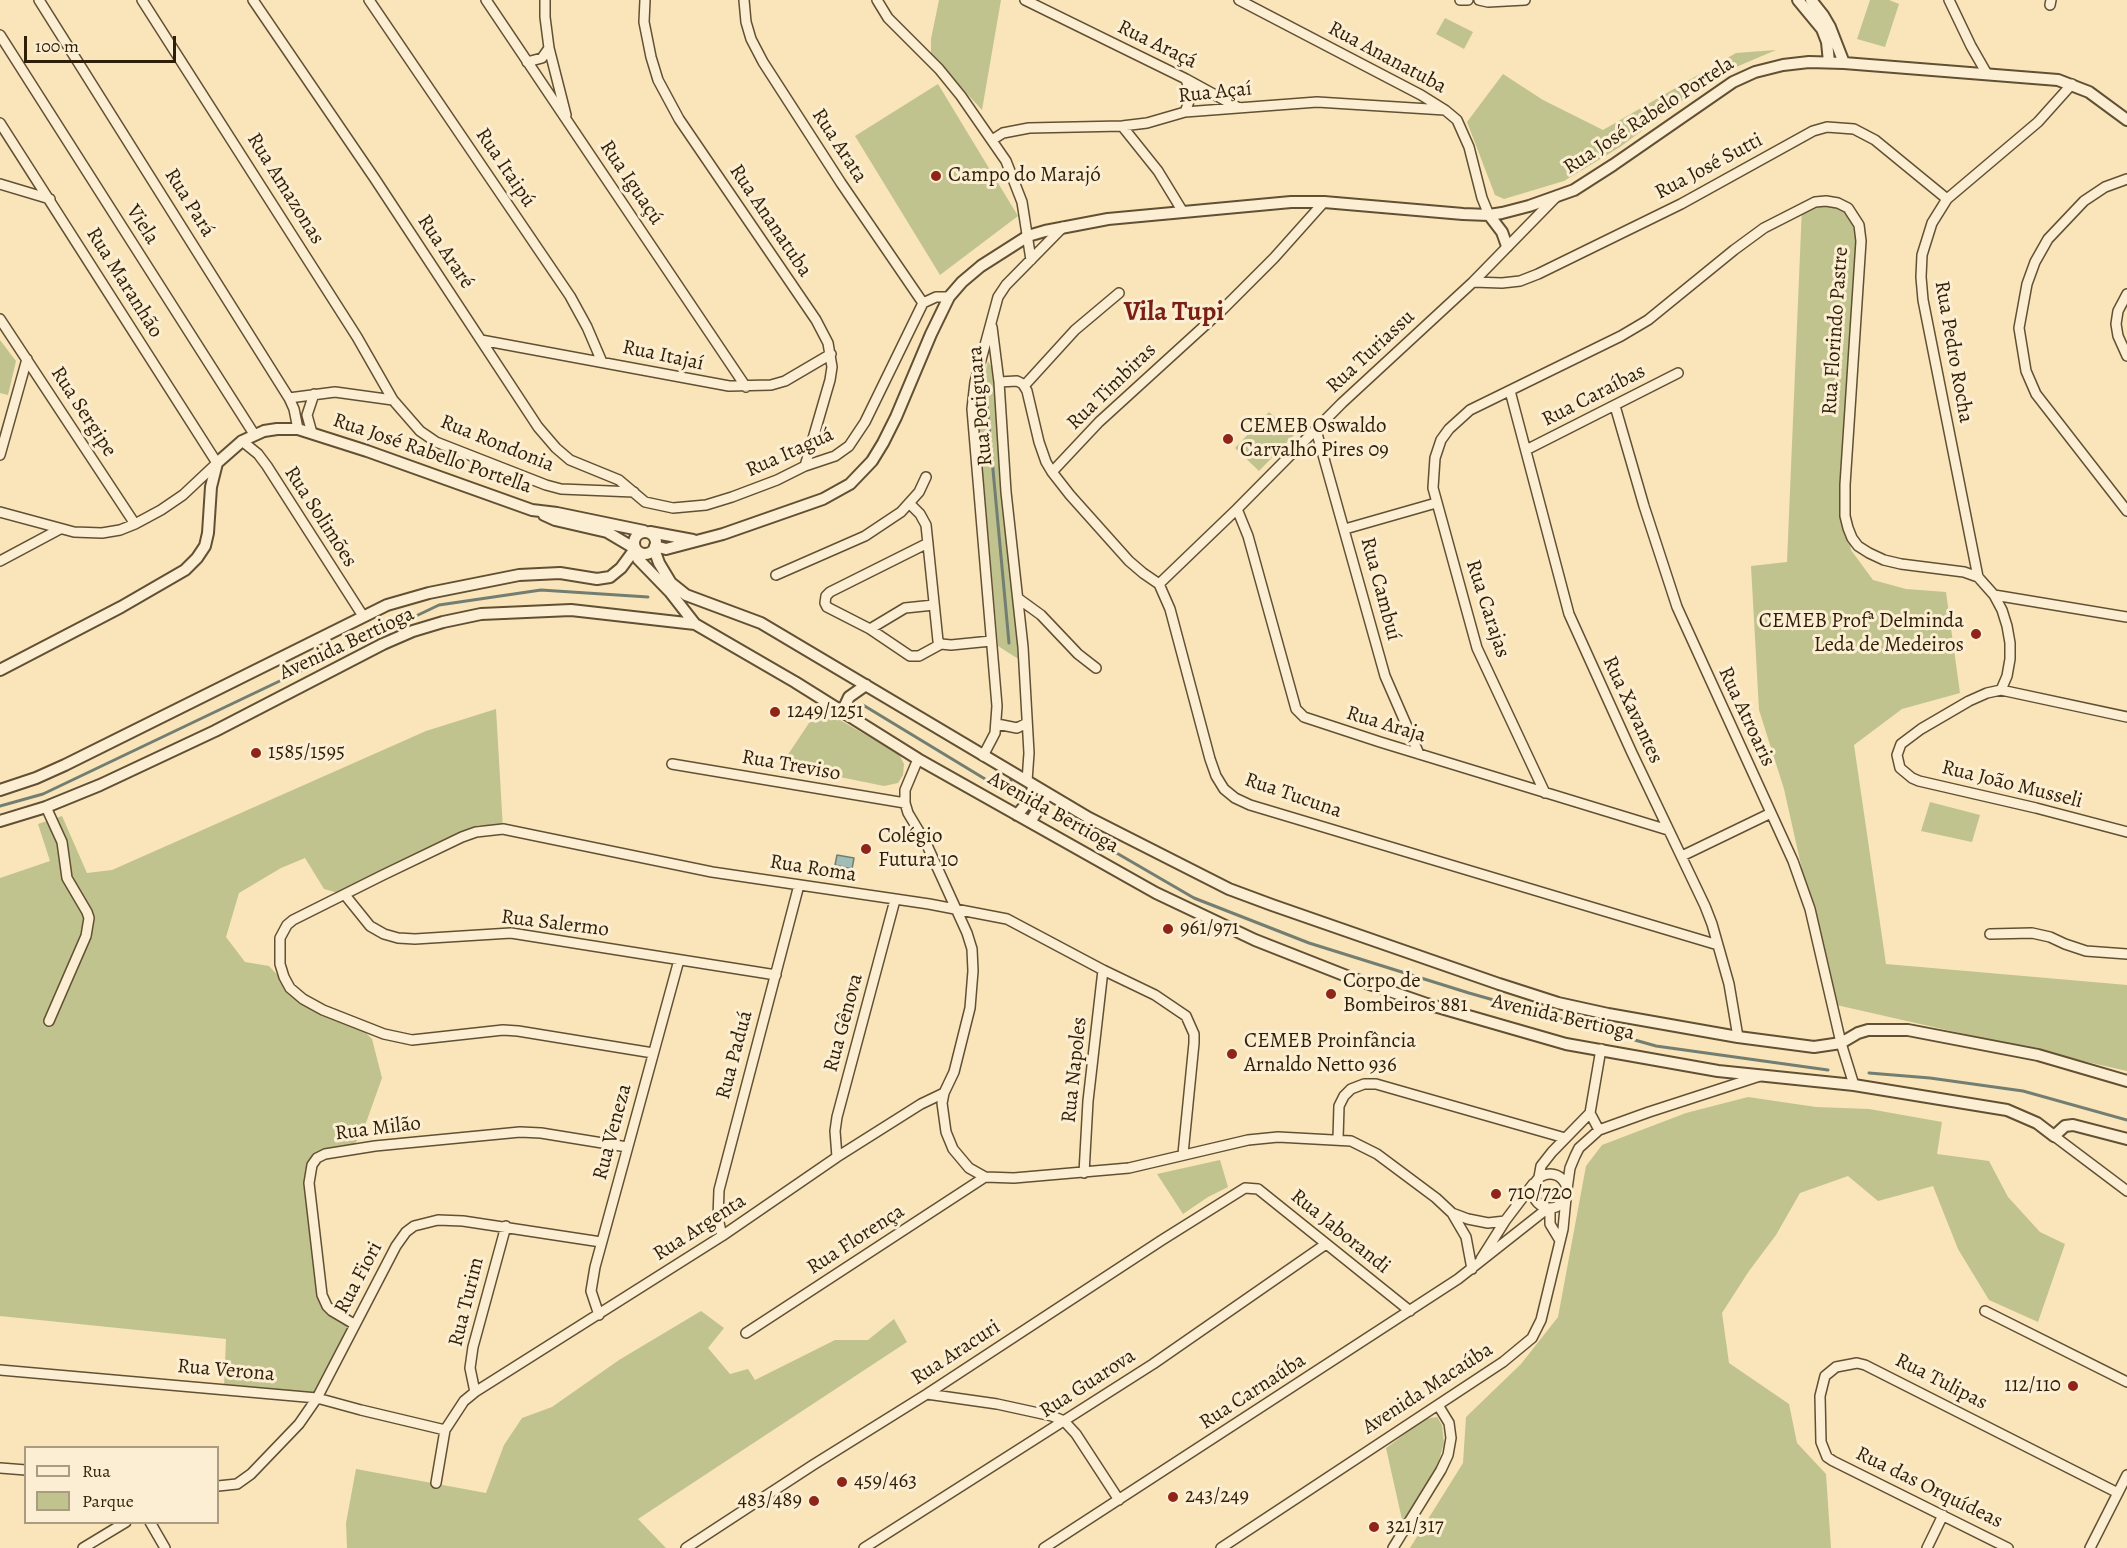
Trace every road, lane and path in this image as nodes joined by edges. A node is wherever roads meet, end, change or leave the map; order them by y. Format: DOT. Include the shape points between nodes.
graph roads {
  1 [pos="39,0"];
  2 [pos="142,0"];
  3 [pos="253,0"];
  4 [pos="369,0"];
  5 [pos="486,0"];
  6 [pos="545,0"];
  7 [pos="645,0"];
  8 [pos="744,0"];
  9 [pos="877,0"];
  10 [pos="1025,0"];
  11 [pos="1239,0"];
  12 [pos="1460,0"];
  13 [pos="1468,0"];
  14 [pos="1479,0"];
  15 [pos="1526,0"];
  16 [pos="1798,0"];
  17 [pos="1811,0"];
  18 [pos="1949,0"];
  19 [pos="0,35"];
  20 [pos="549,48"];
  21 [pos="527,62"];
  22 [pos="1829,62"];
  23 [pos="1844,63"];
  24 [pos="1987,74"];
  25 [pos="1186,79"];
  26 [pos="2073,84"];
  27 [pos="1239,108"];
  28 [pos="1445,110"];
  29 [pos="1185,112"];
  30 [pos="567,120"];
  31 [pos="2127,120"];
  32 [pos="0,123"];
  33 [pos="1122,126"];
  34 [pos="992,140"];
  35 [pos="2127,179"];
  36 [pos="0,184"];
  37 [pos="1557,196"];
  38 [pos="50,199"];
  39 [pos="1947,200"];
  40 [pos="1324,202"];
  41 [pos="1183,212"];
  42 [pos="1489,215"];
  43 [pos="1063,226"];
  44 [pos="1028,236"];
  45 [pos="1507,246"];
  46 [pos="1031,260"];
  47 [pos="1473,282"];
  48 [pos="1119,293"];
  49 [pos="2127,294"];
  50 [pos="949,297"];
  51 [pos="922,303"];
  52 [pos="0,319"];
  53 [pos="991,322"];
  54 [pos="481,340"];
  55 [pos="831,354"];
  56 [pos="2127,356"];
  57 [pos="27,359"];
  58 [pos="602,362"];
  59 [pos="1678,373"];
  60 [pos="999,382"];
  61 [pos="1024,386"];
  62 [pos="746,387"];
  63 [pos="1510,391"];
  64 [pos="315,394"];
  65 [pos="289,398"];
  66 [pos="393,400"];
  67 [pos="1616,406"];
  68 [pos="298,429"];
  69 [pos="1449,429"];
  70 [pos="1316,430"];
  71 [pos="312,433"];
  72 [pos="254,434"];
  73 [pos="242,441"];
  74 [pos="1526,450"];
  75 [pos="0,455"];
  76 [pos="217,464"];
  77 [pos="805,466"];
  78 [pos="1052,472"];
  79 [pos="927,477"];
  80 [pos="634,492"];
  81 [pos="909,503"];
  82 [pos="1436,503"];
  83 [pos="1237,509"];
  84 [pos="532,510"];
  85 [pos="2127,511"];
  86 [pos="0,512"];
  87 [pos="135,524"];
  88 [pos="60,529"];
  89 [pos="1345,529"];
  90 [pos="646,532"];
  91 [pos="699,542"];
  92 [pos="928,543"];
  93 [pos="655,548"];
  94 [pos="636,550"];
  95 [pos="0,561"];
  96 [pos="776,575"];
  97 [pos="1978,578"];
  98 [pos="1159,584"];
  99 [pos="1994,595"];
  100 [pos="1018,599"];
  101 [pos="934,605"];
  102 [pos="363,616"];
  103 [pos="2127,618"];
  104 [pos="695,624"];
  105 [pos="870,629"];
  106 [pos="991,641"];
  107 [pos="941,644"];
  108 [pos="1096,668"];
  109 [pos="0,670"];
  110 [pos="866,685"];
  111 [pos="2001,690"];
  112 [pos="842,712"];
  113 [pos="2127,717"];
  114 [pos="1027,723"];
  115 [pos="997,724"];
  116 [pos="1419,754"];
  117 [pos="983,756"];
  118 [pos="918,759"];
  119 [pos="672,764"];
  120 [pos="1031,784"];
  121 [pos="0,790"];
  122 [pos="1545,793"];
  123 [pos="1048,794"];
  124 [pos="904,803"];
  125 [pos="46,807"];
  126 [pos="1771,813"];
  127 [pos="1017,815"];
  128 [pos="0,821"];
  129 [pos="1030,822"];
  130 [pos="1668,830"];
  131 [pos="2127,831"];
  132 [pos="1682,856"];
  133 [pos="799,885"];
  134 [pos="345,895"];
  135 [pos="895,900"];
  136 [pos="956,909"];
  137 [pos="1990,934"];
  138 [pos="1718,945"];
  139 [pos="2127,954"];
  140 [pos="680,960"];
  141 [pos="1103,970"];
  142 [pos="776,975"];
  143 [pos="49,1021"];
  144 [pos="1738,1037"];
  145 [pos="1841,1043"];
  146 [pos="1601,1049"];
  147 [pos="653,1053"];
  148 [pos="1760,1076"];
  149 [pos="2127,1082"];
  150 [pos="1854,1085"];
  151 [pos="944,1094"];
  152 [pos="1590,1113"];
  153 [pos="1599,1130"];
  154 [pos="2054,1136"];
  155 [pos="1565,1138"];
  156 [pos="1338,1139"];
  157 [pos="2127,1139"];
  158 [pos="627,1147"];
  159 [pos="1183,1154"];
  160 [pos="837,1157"];
  161 [pos="1084,1173"];
  162 [pos="986,1177"];
  163 [pos="1536,1180"];
  164 [pos="1245,1188"];
  165 [pos="2127,1191"];
  166 [pos="1567,1194"];
  167 [pos="1549,1208"];
  168 [pos="1452,1213"];
  169 [pos="1504,1221"];
  170 [pos="506,1226"];
  171 [pos="722,1236"];
  172 [pos="1559,1239"];
  173 [pos="601,1242"];
  174 [pos="1326,1244"];
  175 [pos="1475,1266"];
  176 [pos="1410,1311"];
  177 [pos="1985,1311"];
  178 [pos="599,1315"];
  179 [pos="354,1324"];
  180 [pos="746,1333"];
  181 [pos="0,1370"];
  182 [pos="2127,1382"];
  183 [pos="475,1392"];
  184 [pos="927,1394"];
  185 [pos="316,1398"];
  186 [pos="1438,1405"];
  187 [pos="1064,1421"];
  188 [pos="446,1430"];
  189 [pos="1833,1461"];
  190 [pos="0,1468"];
  191 [pos="24,1470"];
  192 [pos="2127,1475"];
  193 [pos="436,1483"];
  194 [pos="219,1486"];
  195 [pos="2118,1493"];
  196 [pos="1119,1500"];
  197 [pos="1943,1515"];
  198 [pos="123,1524"];
  199 [pos="151,1524"];
  200 [pos="83,1548"];
  201 [pos="165,1548"];
  202 [pos="686,1548"];
  203 [pos="864,1548"];
  204 [pos="1044,1548"];
  205 [pos="1221,1548"];
  206 [pos="1393,1548"];
  207 [pos="1927,1548"];
  208 [pos="2008,1548"];
  209 [pos="2090,1548"];
  1 -- 65 [label="street, Rua Pará"];
  2 -- 66 [label="street, Rua Amazonas"];
  3 -- 54 [label="street, Rua Araré"];
  4 -- 58 [label="street, Rua Itaipú" via="570,296"];
  5 -- 21 [label="street, Rua Iguaçú"];
  6 -- 20 [label="street"];
  7 -- 55 [label="street, Rua Ananatuba" via="644,22 658,80 679,119 816,320"];
  8 -- 51 [label="street, Rua Arata" via="751,39 763,62"];
  9 -- 34 [label="street" via="888,18 939,69"];
  10 -- 25 [label="street, Rua Araçá"];
  11 -- 28 [label="street, Rua Ananatuba"];
  12 -- 13 [label="street"];
  14 -- 15 [label="street"];
  16 -- 22 [label="street" via="1822,29"];
  17 -- 23 [label="street" via="1830,27"];
  18 -- 24 [label="street"];
  19 -- 72 [label="street, Viela"];
  20 -- 21 [label="street" via="542,58"];
  20 -- 30 [label="street"];
  21 -- 30 [label="street, Rua Iguaçú"];
  22 -- 23 [label="street, Rua José Rabelo Portela"];
  22 -- 37 [label="street, Rua José Rabelo Portela" via="1782,65 1733,82 1592,179"];
  23 -- 24 [label="street, Rua José Rabelo Portela"];
  24 -- 26 [label="street, Rua José Rabelo Portela"];
  25 -- 27 [label="street, Rua Araçá"];
  25 -- 29 [label="street" via="1191,96"];
  26 -- 31 [label="street, Rua José Rabelo Portela" via="2104,101"];
  26 -- 39 [label="street, Rua Pedro Rocha" via="2038,122"];
  27 -- 28 [label="street, Rua Açaí" via="1317,102"];
  27 -- 29 [label="street, Rua Açaí"];
  28 -- 42 [label="street, Rua Ananatuba" via="1457,120 1469,147"];
  29 -- 33 [label="street, Rua Açaí"];
  30 -- 62 [label="street, Rua Iguaçú"];
  32 -- 38 [label="street, Rua Maranhão"];
  33 -- 34 [label="street, Rua Açaí" via="1029,128 1003,133"];
  33 -- 41 [label="street" via="1158,171"];
  34 -- 44 [label="street" via="1013,177"];
  35 -- 85 [label="street" via="2084,201 2048,239 2027,284 2019,328 2026,371 2036,394"];
  36 -- 38 [label="street"];
  37 -- 42 [label="street, Rua José Rabelo Portela"];
  37 -- 45 [label="street, Rua Turiassu"];
  38 -- 76 [label="street, Rua Maranhão"];
  39 -- 47 [label="street, Rua José Sutti" via="1875,140 1854,129 1827,127 1538,274 1502,283"];
  39 -- 97 [label="street, Rua Pedro Rocha" via="1926,237 1921,277"];
  40 -- 41 [label="street, Rua José Rabelo Portela"];
  40 -- 42 [label="street, Rua José Rabelo Portela"];
  40 -- 78 [label="street, Rua Timbiras" via="1223,309 1099,422"];
  41 -- 43 [label="street, Rua José Rabelo Portela"];
  42 -- 45 [label="street"];
  43 -- 44 [label="street, Rua José Rabelo Portela"];
  43 -- 46 [label="street"];
  44 -- 46 [label="street"];
  44 -- 50 [label="street, Rua José Rabelo Portela" via="981,266"];
  45 -- 47 [label="street, Rua Turiassu"];
  46 -- 53 [label="street" via="1002,291"];
  47 -- 70 [label="street, Rua Turiassu"];
  48 -- 61 [label="street" via="1075,330"];
  49 -- 56 [label="street" via="2116,324"];
  50 -- 51 [label="street"];
  50 -- 91 [label="street, Rua José Rabelo Portela" via="896,417 860,475 823,499"];
  51 -- 77 [label="street, Rua Itaguá" via="857,436 835,456"];
  52 -- 57 [label="street, Rua Sergipe"];
  53 -- 60 [label="street, Rua Potiguara"];
  53 -- 106 [label="street, Rua Potiguara" via="972,410"];
  54 -- 58 [label="street, Rua Itajaí"];
  54 -- 80 [label="street, Rua Araré" via="556,448 570,460 619,480"];
  55 -- 62 [label="street, Rua Itajaí" via="785,381"];
  55 -- 77 [label="street, Rua Ananatuba" via="830,380"];
  57 -- 75 [label="street"];
  57 -- 87 [label="street, Rua Sergipe"];
  58 -- 62 [label="street, Rua Itajaí" via="711,384"];
  59 -- 67 [label="street, Rua Caraíbas"];
  60 -- 61 [label="street" via="1017,381"];
  60 -- 100 [label="street, Rua Potiguara"];
  61 -- 78 [label="street" via="1039,442"];
  63 -- 69 [label="street, Rua Florindo Pastre" via="1470,410"];
  63 -- 74 [label="street, Rua Xavantes"];
  63 -- 97 [label="street, Rua Florindo Pastre" via="1648,320 1764,228 1815,202 1838,203 1855,217 1861,241 1845,485 1848,528 1858,546 1884,560 1964,572"];
  64 -- 65 [label="street"];
  64 -- 66 [label="street" via="335,392"];
  64 -- 71 [label="street" via="307,415"];
  65 -- 68 [label="street, Rua Pará"];
  66 -- 80 [label="street, Rua Rondonia" via="420,431 436,442 523,477 561,489"];
  67 -- 74 [label="street, Rua Caraíbas"];
  67 -- 126 [label="street, Rua Atroaris" via="1677,607"];
  68 -- 71 [label="street, Rua José Rabello Portella"];
  68 -- 72 [label="street, Rua José Rabello Portella"];
  69 -- 82 [label="street, Rua Carajas" via="1435,458"];
  70 -- 83 [label="street, Rua Turiassu"];
  70 -- 89 [label="street, Rua Cambuí"];
  71 -- 84 [label="street, Rua José Rabello Portella"];
  72 -- 73 [label="street, Rua José Rabello Portella"];
  73 -- 76 [label="street, Rua José Rabello Portella"];
  73 -- 102 [label="street, Rua Solimões" via="267,466"];
  74 -- 130 [label="street, Rua Xavantes" via="1569,614"];
  76 -- 87 [label="street" via="183,495"];
  76 -- 109 [label="street" via="205,546 185,570"];
  77 -- 80 [label="street, Rua Itaguá" via="732,497 693,508 645,502"];
  78 -- 98 [label="street" via="1129,561"];
  79 -- 81 [label="street"];
  81 -- 92 [label="street" via="924,520"];
  81 -- 96 [label="street" via="865,536"];
  82 -- 89 [label="street"];
  82 -- 122 [label="street, Rua Carajas" via="1477,648"];
  83 -- 98 [label="street, Rua Turiassu"];
  83 -- 116 [label="street, Rua Araja" via="1296,709 1310,719"];
  84 -- 90 [label="street, Rua José Rabello Portella"];
  84 -- 94 [label="street" via="555,520 607,532"];
  86 -- 88 [label="street"];
  87 -- 88 [label="street" via="88,534"];
  88 -- 95 [label="street"];
  89 -- 116 [label="street, Rua Cambuí" via="1385,676"];
  90 -- 91 [label="street, Rua José Rabello Portella"];
  90 -- 93 [label="street" via="656,540"];
  90 -- 94 [label="street" via="635,537"];
  91 -- 93 [label="street, Rua José Rabelo Portela"];
  92 -- 101 [label="street"];
  92 -- 105 [label="street" via="826,596 827,607"];
  93 -- 94 [label="street" via="647,554"];
  93 -- 110 [label="street, Avenida Bertioga" via="671,583 686,595 761,623"];
  94 -- 102 [label="street, Avenida Bertioga" via="610,577 519,575 407,598"];
  94 -- 104 [label="street" via="638,559"];
  97 -- 99 [label="street"];
  98 -- 138 [label="street, Rua Tucuna" via="1172,616 1216,776 1235,798"];
  99 -- 103 [label="street"];
  99 -- 111 [label="street" via="2010,643 2007,676"];
  100 -- 108 [label="street" via="1041,615 1077,654"];
  100 -- 114 [label="street, Rua Potiguara"];
  101 -- 105 [label="street" via="905,608"];
  101 -- 107 [label="street" via="936,637"];
  102 -- 121 [label="street, Avenida Bertioga" via="65,765"];
  104 -- 112 [label="street, Avenida Bertioga"];
  104 -- 125 [label="street, Avenida Bertioga" via="571,610 481,614 443,622 383,644 214,731"];
  105 -- 107 [label="street" via="915,658"];
  106 -- 107 [label="street"];
  106 -- 115 [label="street, Rua Potiguara"];
  110 -- 112 [label="street" via="849,697"];
  110 -- 117 [label="street, Avenida Bertioga"];
  111 -- 113 [label="street"];
  111 -- 131 [label="street, Rua João Musseli" via="1968,701 1907,738 1898,749 1897,761 1906,774 1919,781"];
  112 -- 118 [label="street, Avenida Bertioga"];
  114 -- 115 [label="street" via="1017,728"];
  114 -- 120 [label="street, Rua Potiguara"];
  115 -- 117 [label="street, Rua Potiguara"];
  116 -- 122 [label="street, Rua Araja"];
  117 -- 120 [label="street, Avenida Bertioga"];
  118 -- 124 [label="street"];
  118 -- 127 [label="street, Avenida Bertioga"];
  119 -- 124 [label="street, Rua Treviso"];
  120 -- 123 [label="street, Avenida Bertioga"];
  120 -- 127 [label="street" via="1027,803"];
  122 -- 130 [label="street, Rua Araja"];
  123 -- 129 [label="street"];
  123 -- 144 [label="street, Avenida Bertioga" via="1229,889 1292,913 1558,1003"];
  124 -- 136 [label="street"];
  125 -- 128 [label="street, Avenida Bertioga"];
  125 -- 143 [label="street" via="62,842 67,878 89,918 86,936"];
  126 -- 132 [label="street"];
  126 -- 145 [label="street, Rua Atroaris" via="1810,909"];
  127 -- 129 [label="street, Avenida Bertioga"];
  129 -- 146 [label="street, Avenida Bertioga" via="1187,909 1303,960 1427,1004 1566,1044"];
  130 -- 132 [label="street, Rua Xavantes"];
  132 -- 138 [label="street, Rua Xavantes"];
  133 -- 134 [label="street, Rua Roma" via="712,872 503,829 476,831"];
  133 -- 135 [label="street, Rua Roma"];
  133 -- 142 [label="street, Rua Paduá"];
  134 -- 140 [label="street, Rua Salermo" via="370,926 398,938 511,933"];
  134 -- 147 [label="street, Rua Roma" via="293,920 284,930 279,946 280,964 290,988 323,1010 384,1034 412,1040 503,1030"];
  135 -- 136 [label="street, Rua Roma"];
  135 -- 160 [label="street, Rua Gênova" via="837,1117"];
  136 -- 141 [label="street, Rua Roma" via="1007,919"];
  136 -- 151 [label="street" via="972,950 973,971 970,1008 954,1072"];
  137 -- 139 [label="street" via="2032,933 2086,951"];
  138 -- 144 [label="street, Rua Xavantes"];
  140 -- 142 [label="street, Rua Salermo"];
  140 -- 147 [label="street, Rua Veneza"];
  141 -- 159 [label="street, Rua Roma" via="1155,995 1191,1023 1194,1044"];
  141 -- 161 [label="street, Rua Napoles"];
  142 -- 171 [label="street, Rua Paduá" via="719,1190"];
  144 -- 145 [label="street, Avenida Bertioga" via="1814,1047"];
  145 -- 149 [label="street, Avenida Bertioga" via="1868,1030 1908,1030 2038,1055"];
  145 -- 150 [label="street, Rua Atroaris"];
  146 -- 148 [label="street, Avenida Bertioga"];
  146 -- 152 [label="street"];
  147 -- 158 [label="street, Rua Veneza"];
  148 -- 150 [label="street, Avenida Bertioga"];
  148 -- 153 [label="street"];
  150 -- 154 [label="street, Avenida Bertioga" via="2007,1110 2037,1123"];
  151 -- 160 [label="street, Rua Argenta" via="921,1104"];
  151 -- 162 [label="street" via="942,1114 953,1149 969,1168"];
  152 -- 153 [label="street"];
  152 -- 155 [label="street"];
  153 -- 166 [label="street, Avenida Macaúba" via="1575,1156"];
  154 -- 157 [label="street" via="2065,1126 2073,1125"];
  154 -- 165 [label="street"];
  155 -- 156 [label="street" via="1376,1084 1357,1086 1344,1096"];
  155 -- 163 [label="street" via="1541,1166"];
  156 -- 159 [label="street" via="1278,1137"];
  156 -- 168 [label="street" via="1362,1145 1377,1154"];
  158 -- 173 [label="street, Rua Veneza"];
  158 -- 179 [label="street, Rua Milão" via="520,1132 375,1146 317,1158 309,1183 322,1295 332,1311"];
  159 -- 161 [label="street" via="1129,1168"];
  160 -- 171 [label="street, Rua Argenta"];
  161 -- 162 [label="street"];
  162 -- 180 [label="street, Rua Florença"];
  163 -- 166 [label="street" via="1557,1174"];
  163 -- 167 [label="street" via="1532,1190 1535,1201"];
  163 -- 169 [label="street"];
  164 -- 174 [label="street, Rua Jaborandi" via="1258,1189"];
  164 -- 184 [label="street, Rua Aracuri"];
  166 -- 167 [label="street" via="1561,1204"];
  166 -- 172 [label="street, Avenida Macaúba"];
  167 -- 172 [label="street" via="1550,1224"];
  167 -- 175 [label="street, Rua Carnaúba"];
  168 -- 169 [label="street" via="1488,1223"];
  168 -- 175 [label="street" via="1466,1237"];
  169 -- 175 [label="street"];
  170 -- 173 [label="street, Rua Fiori"];
  170 -- 179 [label="street, Rua Fiori" via="454,1220 414,1226 396,1246"];
  170 -- 183 [label="street, Rua Turim" via="473,1347 470,1368"];
  171 -- 178 [label="street, Rua Argenta"];
  172 -- 186 [label="street, Avenida Macaúba" via="1541,1320 1532,1338"];
  173 -- 178 [label="street, Rua Veneza" via="591,1291"];
  174 -- 176 [label="street, Rua Jaborandi"];
  174 -- 187 [label="street, Rua Guarova"];
  175 -- 176 [label="street, Rua Carnaúba"];
  176 -- 196 [label="street, Rua Carnaúba"];
  177 -- 182 [label="street"];
  178 -- 183 [label="street, Rua Argenta"];
  179 -- 185 [label="street, Rua Fiori"];
  181 -- 185 [label="street, Rua Verona"];
  183 -- 188 [label="street" via="464,1401"];
  184 -- 187 [label="street" via="1007,1406"];
  184 -- 202 [label="street, Rua Aracuri"];
  185 -- 188 [label="street, Rua Verona"];
  185 -- 194 [label="street, Rua Fiori" via="299,1424 251,1474 237,1484"];
  186 -- 205 [label="street, Avenida Macaúba"];
  186 -- 206 [label="street" via="1449,1423 1448,1455"];
  187 -- 196 [label="street"];
  187 -- 203 [label="street, Rua Guarova"];
  188 -- 193 [label="street"];
  189 -- 195 [label="street, Rua Tulipas" via="1821,1442 1822,1382 1836,1367 1857,1363 1876,1369"];
  189 -- 197 [label="street, Rua das Orquídeas"];
  190 -- 191 [label="street"];
  192 -- 195 [label="street"];
  195 -- 209 [label="street"];
  196 -- 204 [label="street, Rua Carnaúba"];
  197 -- 207 [label="street"];
  197 -- 208 [label="street, Rua das Orquídeas"];
  198 -- 200 [label="street"];
  199 -- 201 [label="street"];
}
